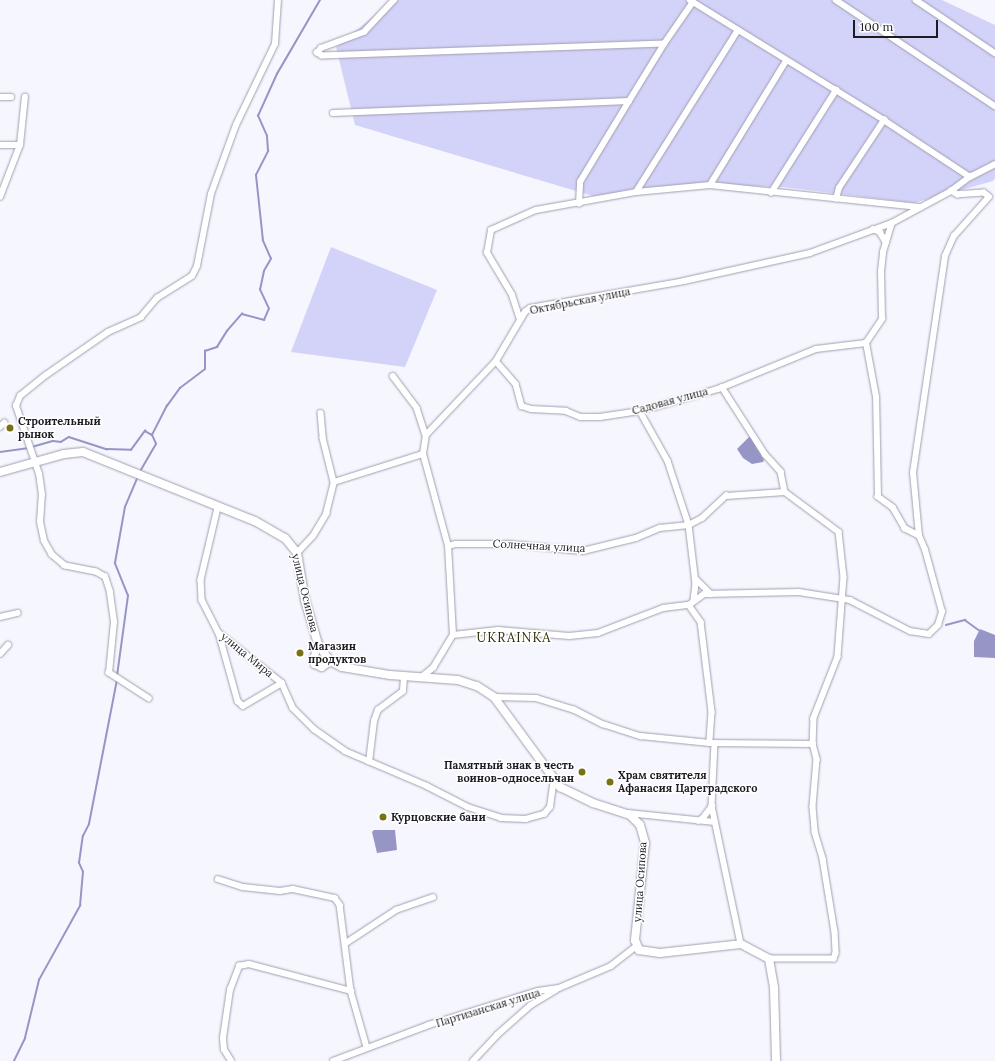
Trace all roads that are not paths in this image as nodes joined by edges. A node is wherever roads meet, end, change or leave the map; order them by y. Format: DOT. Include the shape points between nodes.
graph roads {
  1 [pos="278,0"];
  2 [pos="394,0"];
  3 [pos="836,0"];
  4 [pos="916,0"];
  5 [pos="692,1"];
  6 [pos="738,30"];
  7 [pos="664,44"];
  8 [pos="995,53"];
  9 [pos="786,61"];
  10 [pos="836,90"];
  11 [pos="0,97"];
  12 [pos="11,97"];
  13 [pos="25,98"];
  14 [pos="629,101"];
  15 [pos="995,106"];
  16 [pos="333,113"];
  17 [pos="884,120"];
  18 [pos="0,145"];
  19 [pos="20,145"];
  20 [pos="995,164"];
  21 [pos="971,176"];
  22 [pos="710,185"];
  23 [pos="951,191"];
  24 [pos="636,192"];
  25 [pos="771,192"];
  26 [pos="0,197"];
  27 [pos="836,199"];
  28 [pos="579,204"];
  29 [pos="921,207"];
  30 [pos="892,223"];
  31 [pos="873,229"];
  32 [pos="886,242"];
  33 [pos="520,320"];
  34 [pos="866,343"];
  35 [pos="496,360"];
  36 [pos="393,376"];
  37 [pos="722,387"];
  38 [pos="640,411"];
  39 [pos="321,413"];
  40 [pos="426,435"];
  41 [pos="423,454"];
  42 [pos="35,463"];
  43 [pos="0,472"];
  44 [pos="334,482"];
  45 [pos="785,492"];
  46 [pos="218,508"];
  47 [pos="689,525"];
  48 [pos="919,536"];
  49 [pos="448,546"];
  50 [pos="297,553"];
  51 [pos="695,577"];
  52 [pos="712,594"];
  53 [pos="842,598"];
  54 [pos="694,600"];
  55 [pos="689,605"];
  56 [pos="18,613"];
  57 [pos="0,616"];
  58 [pos="219,633"];
  59 [pos="453,635"];
  60 [pos="318,644"];
  61 [pos="8,645"];
  62 [pos="0,654"];
  63 [pos="330,661"];
  64 [pos="404,676"];
  65 [pos="423,676"];
  66 [pos="282,683"];
  67 [pos="494,697"];
  68 [pos="149,699"];
  69 [pos="713,743"];
  70 [pos="813,744"];
  71 [pos="369,762"];
  72 [pos="554,780"];
  73 [pos="712,806"];
  74 [pos="620,811"];
  75 [pos="696,822"];
  76 [pos="715,822"];
  77 [pos="218,880"];
  78 [pos="433,897"];
  79 [pos="346,943"];
  80 [pos="741,944"];
  81 [pos="637,946"];
  82 [pos="769,959"];
  83 [pos="559,988"];
  84 [pos="351,991"];
  85 [pos="367,1047"];
  86 [pos="231,1061"];
  87 [pos="333,1061"];
  88 [pos="473,1061"];
  89 [pos="776,1061"];
  1 -- 42 [label="street" via="275,44 236,125 212,194 197,266 192,276 162,293 141,317 108,332 46,375 18,399 16,410"];
  2 -- 7 [label="street" via="364,32 321,48 317,53 322,56"];
  3 -- 15 [label="street"];
  4 -- 8 [label="street"];
  5 -- 6 [label="street"];
  5 -- 7 [label="street"];
  6 -- 9 [label="street"];
  6 -- 24 [label="street"];
  7 -- 14 [label="street"];
  9 -- 10 [label="street"];
  9 -- 22 [label="street"];
  10 -- 17 [label="street"];
  10 -- 25 [label="street"];
  11 -- 12 [label="street"];
  13 -- 19 [label="street"];
  14 -- 16 [label="street"];
  14 -- 28 [label="street" via="580,182"];
  17 -- 21 [label="street"];
  17 -- 27 [label="street" via="839,188"];
  18 -- 19 [label="street"];
  19 -- 26 [label="street"];
  20 -- 21 [label="street, Октябрьская улица"];
  21 -- 23 [label="street, Октябрьская улица"];
  22 -- 24 [label="street"];
  22 -- 25 [label="street"];
  23 -- 29 [label="street, Октябрьская улица"];
  23 -- 48 [label="street" via="958,195 984,193 989,197 954,236 944,256 914,473"];
  24 -- 28 [label="street"];
  25 -- 27 [label="street"];
  27 -- 29 [label="street"];
  28 -- 33 [label="street" via="536,210 491,230 487,253 512,295"];
  29 -- 30 [label="street, Октябрьская улица"];
  30 -- 31 [label="street, Октябрьская улица"];
  30 -- 32 [label="street"];
  31 -- 32 [label="street" via="880,232"];
  31 -- 33 [label="street, Октябрьская улица" via="810,253 684,281 530,308"];
  32 -- 34 [label="street" via="881,272 882,319"];
  33 -- 35 [label="street, Октябрьская улица"];
  34 -- 37 [label="street, Садовая улица" via="816,348"];
  34 -- 48 [label="street" via="876,397 878,497 893,508 905,529"];
  35 -- 38 [label="street, Садовая улица" via="516,384 522,406 566,411 581,417"];
  35 -- 40 [label="street, Октябрьская улица"];
  36 -- 40 [label="street" via="417,408"];
  37 -- 38 [label="street, Садовая улица"];
  37 -- 45 [label="street" via="765,454 781,472"];
  38 -- 47 [label="street" via="668,461"];
  39 -- 44 [label="street" via="323,438"];
  40 -- 41 [label="street"];
  41 -- 44 [label="street"];
  41 -- 49 [label="street"];
  42 -- 43 [label="main road"];
  42 -- 46 [label="main road, улица Осипова" via="73,452 83,452 135,471"];
  42 -- 68 [label="street" via="41,485 42,535 47,548 65,566 96,572 105,577 114,622 109,673"];
  44 -- 50 [label="street" via="326,514 313,536"];
  45 -- 47 [label="street, Солнечная улица" via="726,496 702,518"];
  45 -- 53 [label="street" via="840,532 844,577"];
  46 -- 50 [label="main road, улица Осипова" via="271,530 285,538"];
  46 -- 58 [label="street, улица Мира" via="201,580 202,600"];
  47 -- 49 [label="street, Солнечная улица" via="660,528 636,538 583,551 509,544"];
  47 -- 51 [label="street"];
  48 -- 53 [label="street" via="942,612 938,625 929,634 910,631"];
  49 -- 59 [label="street"];
  50 -- 60 [label="main road, улица Осипова"];
  51 -- 52 [label="street"];
  51 -- 54 [label="street"];
  52 -- 53 [label="street" via="800,592"];
  52 -- 54 [label="street" via="704,594"];
  53 -- 70 [label="street" via="838,657 814,718"];
  54 -- 55 [label="street"];
  55 -- 59 [label="street" via="663,608 598,633 569,636 498,630"];
  55 -- 69 [label="street" via="701,622 712,712"];
  56 -- 57 [label="street"];
  58 -- 66 [label="street, улица Мира"];
  58 -- 66 [label="street" via="238,701 243,706"];
  59 -- 65 [label="street" via="433,668"];
  60 -- 63 [label="main road, улица Осипова"];
  60 -- 63 [label="street" via="313,658 314,664 322,667"];
  61 -- 62 [label="street"];
  63 -- 64 [label="main road, улица Осипова" via="342,667"];
  64 -- 65 [label="main road, улица Осипова"];
  64 -- 71 [label="street" via="403,691 378,710 374,721"];
  65 -- 67 [label="main road, улица Осипова" via="458,680 477,686"];
  66 -- 71 [label="street, улица Мира" via="293,708 314,729 345,751"];
  67 -- 69 [label="street" via="536,698 573,709 603,724 641,736"];
  67 -- 72 [label="main road, улица Осипова"];
  69 -- 70 [label="street"];
  69 -- 73 [label="street"];
  70 -- 82 [label="street" via="817,759 813,806 815,832 823,859 836,954 834,959"];
  71 -- 72 [label="street, улица Мира" via="427,786 468,807 501,818 526,819 544,814 550,807"];
  72 -- 74 [label="main road, улица Осипова" via="569,793"];
  73 -- 75 [label="street" via="703,818"];
  73 -- 76 [label="street"];
  74 -- 75 [label="street"];
  74 -- 81 [label="main road, улица Осипова" via="630,815 640,825 645,843 635,940"];
  75 -- 76 [label="street"];
  76 -- 80 [label="street"];
  77 -- 79 [label="street" via="243,887 280,891 293,889 335,898 340,905"];
  78 -- 79 [label="street" via="396,910"];
  79 -- 84 [label="street"];
  80 -- 81 [label="main road" via="652,954 643,952"];
  80 -- 82 [label="main road"];
  81 -- 83 [label="street, Партизанская улица" via="611,966"];
  82 -- 89 [label="main road" via="774,988"];
  83 -- 85 [label="street, Партизанская улица" via="538,991"];
  83 -- 88 [label="street" via="531,1005 497,1035"];
  84 -- 85 [label="street"];
  84 -- 86 [label="street" via="249,964 239,966 230,990 223,1038 224,1050"];
  85 -- 87 [label="street, Партизанская улица"];
}
